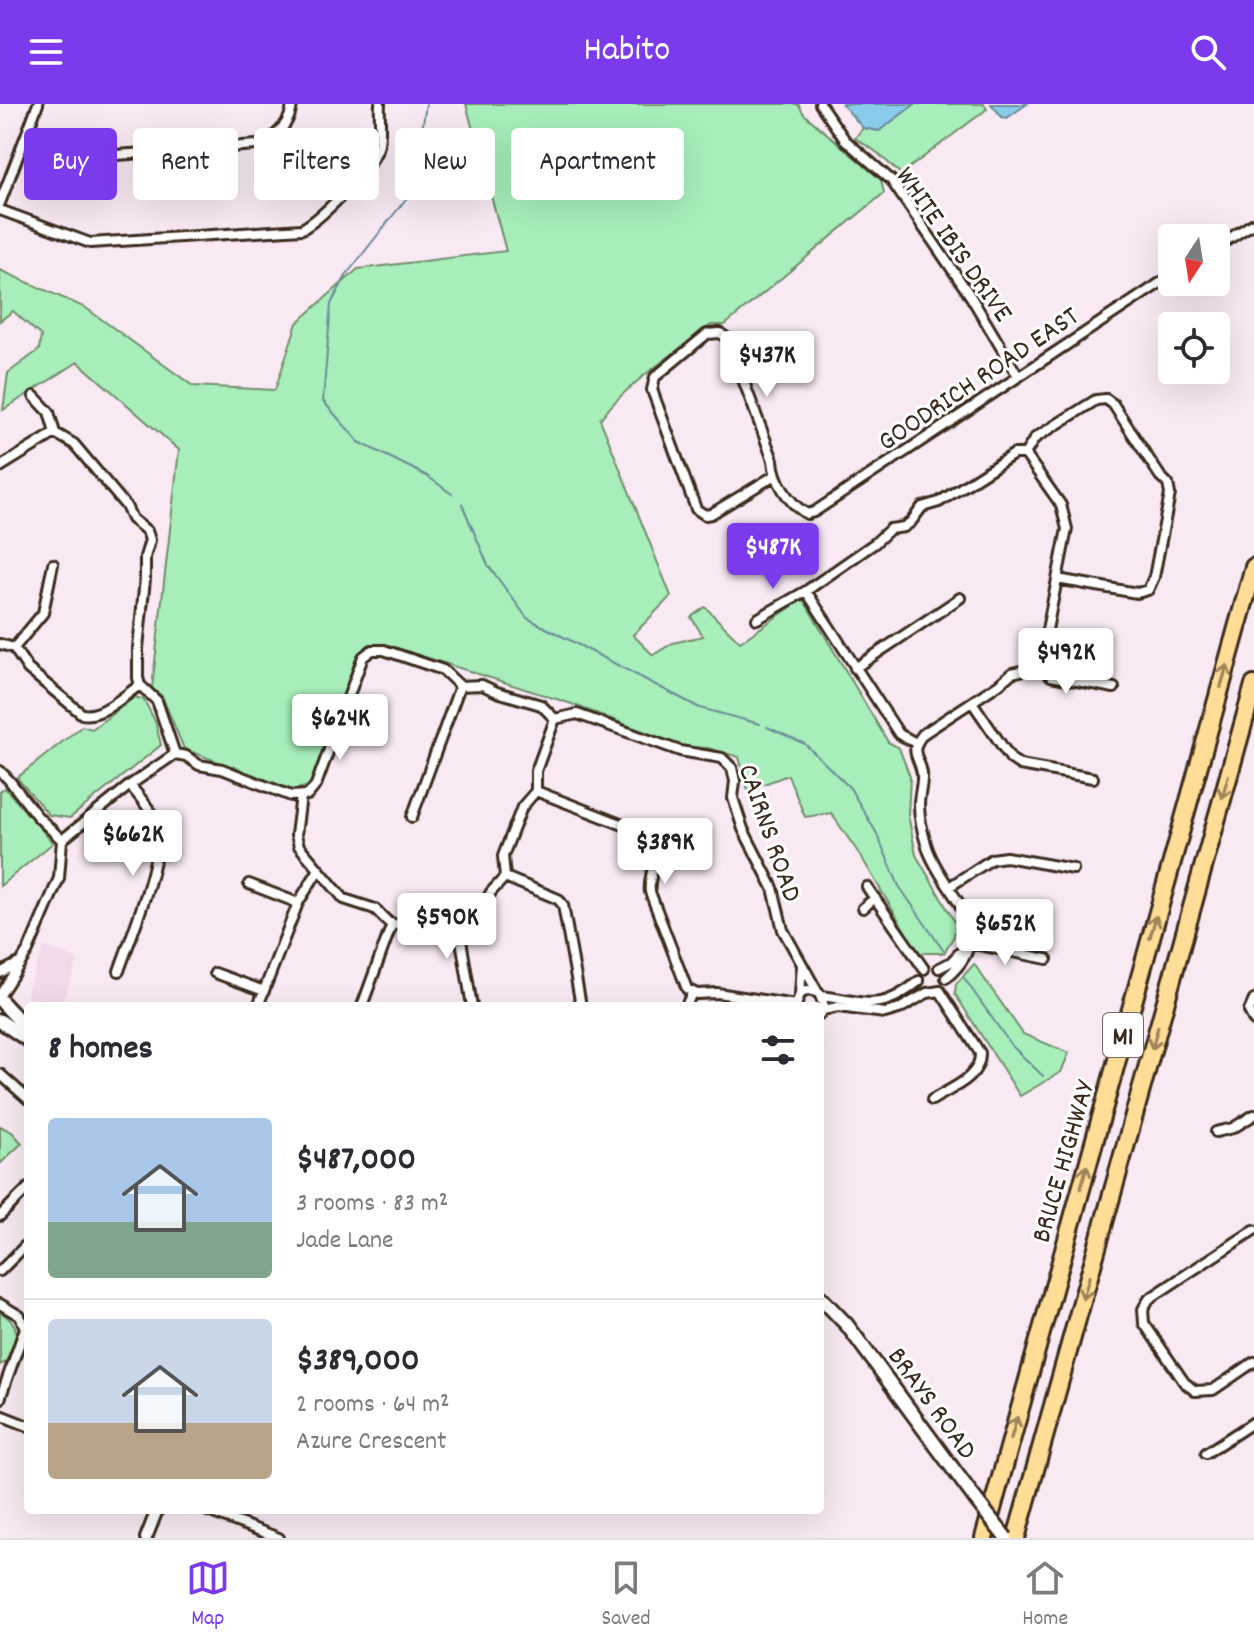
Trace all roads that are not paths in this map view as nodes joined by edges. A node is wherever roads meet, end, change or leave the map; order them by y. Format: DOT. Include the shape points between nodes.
graph roads {
  1 [pos="38,104"];
  2 [pos="292,104"];
  3 [pos="380,104"];
  4 [pos="820,104"];
  5 [pos="29,128"];
  6 [pos="24,140"];
  7 [pos="117,155"];
  8 [pos="0,203"];
  9 [pos="0,210"];
  10 [pos="1254,223"];
  11 [pos="1230,238"];
  12 [pos="1158,284"];
  13 [pos="1018,376"];
  14 [pos="34,396"];
  15 [pos="55,433"];
  16 [pos="1025,454"];
  17 [pos="0,467"];
  18 [pos="774,476"];
  19 [pos="53,564"];
  20 [pos="1254,567"];
  21 [pos="1057,579"];
  22 [pos="806,591"];
  23 [pos="960,598"];
  24 [pos="757,619"];
  25 [pos="0,644"];
  26 [pos="14,648"];
  27 [pos="1038,664"];
  28 [pos="855,668"];
  29 [pos="140,685"];
  30 [pos="1254,685"];
  31 [pos="460,686"];
  32 [pos="1114,688"];
  33 [pos="972,702"];
  34 [pos="555,719"];
  35 [pos="916,743"];
  36 [pos="175,754"];
  37 [pos="0,771"];
  38 [pos="1093,778"];
  39 [pos="130,785"];
  40 [pos="536,791"];
  41 [pos="301,796"];
  42 [pos="412,817"];
  43 [pos="686,838"];
  44 [pos="62,840"];
  45 [pos="657,842"];
  46 [pos="1073,869"];
  47 [pos="318,871"];
  48 [pos="505,877"];
  49 [pos="249,884"];
  50 [pos="867,887"];
  51 [pos="949,887"];
  52 [pos="875,898"];
  53 [pos="298,903"];
  54 [pos="863,908"];
  55 [pos="457,916"];
  56 [pos="392,924"];
  57 [pos="969,943"];
  58 [pos="1047,959"];
  59 [pos="18,964"];
  60 [pos="802,964"];
  61 [pos="939,968"];
  62 [pos="924,969"];
  63 [pos="119,971"];
  64 [pos="0,973"];
  65 [pos="215,973"];
  66 [pos="946,978"];
  67 [pos="919,981"];
  68 [pos="264,991"];
  69 [pos="940,991"];
  70 [pos="692,993"];
  71 [pos="927,993"];
  72 [pos="0,994"];
  73 [pos="800,994"];
  74 [pos="819,994"];
  75 [pos="1254,1000"];
  76 [pos="0,1002"];
  77 [pos="260,1002"];
  78 [pos="363,1002"];
  79 [pos="471,1002"];
  80 [pos="580,1002"];
  81 [pos="688,1002"];
  82 [pos="772,1002"];
  83 [pos="797,1002"];
  84 [pos="820,1002"];
  85 [pos="824,1012"];
  86 [pos="0,1021"];
  87 [pos="1254,1021"];
  88 [pos="24,1026"];
  89 [pos="24,1037"];
  90 [pos="0,1074"];
  91 [pos="24,1095"];
  92 [pos="932,1100"];
  93 [pos="1254,1115"];
  94 [pos="1216,1132"];
  95 [pos="24,1192"];
  96 [pos="0,1216"];
  97 [pos="1254,1230"];
  98 [pos="24,1247"];
  99 [pos="0,1271"];
  100 [pos="824,1301"];
  101 [pos="0,1304"];
  102 [pos="24,1324"];
  103 [pos="24,1333"];
  104 [pos="1254,1362"];
  105 [pos="4,1379"];
  106 [pos="0,1399"];
  107 [pos="0,1415"];
  108 [pos="1254,1422"];
  109 [pos="24,1424"];
  110 [pos="1206,1453"];
  111 [pos="155,1514"];
  112 [pos="216,1514"];
  113 [pos="146,1538"];
  114 [pos="279,1538"];
  115 [pos="984,1538"];
  116 [pos="1006,1538"];
  117 [pos="1016,1538"];
  1 -- 5 [label="street"];
  2 -- 7 [label="street" via="277,134 257,145"];
  3 -- 9 [label="street" via="378,148 351,186 302,229 90,243"];
  4 -- 13 [label="street, WHITE IBIS DRIVE" via="845,140 891,180"];
  6 -- 8 [label="street"];
  10 -- 11 [label="street"];
  12 -- 13 [label="street, GOODRICH ROAD EAST"];
  13 -- 18 [label="street, GOODRICH ROAD EAST" via="814,512 796,507"];
  14 -- 15 [label="street" via="49,412"];
  15 -- 17 [label="street"];
  15 -- 29 [label="street" via="74,444 147,531"];
  16 -- 21 [label="street" via="1066,516"];
  16 -- 21 [label="street" via="1035,438 1106,399 1168,484 1168,508 1148,590 1137,593"];
  16 -- 22 [label="street" via="1014,454 939,502 922,507 911,522 883,534"];
  18 -- 18 [label="street" via="773,460 728,339 707,334 652,383 696,509 711,514"];
  19 -- 26 [label="street" via="43,613"];
  115 -- 20 [label="highway, BRUCE HIGHWAY / M1, one-way"];
  21 -- 27 [label="street"];
  22 -- 24 [label="street"];
  22 -- 28 [label="street"];
  23 -- 28 [label="street"];
  25 -- 26 [label="street"];
  26 -- 29 [label="street" via="28,669 82,714 92,716"];
  27 -- 32 [label="street" via="1051,676"];
  27 -- 33 [label="street" via="1012,673"];
  28 -- 35 [label="street" via="899,734"];
  29 -- 36 [label="street" via="157,701"];
  30 -- 117 [label="highway, BRUCE HIGHWAY / M1, one-way"];
  31 -- 34 [label="street" via="482,685 541,705"];
  31 -- 41 [label="street" via="443,670 372,650 363,657 316,785"];
  31 -- 42 [label="street"];
  33 -- 35 [label="street"];
  33 -- 38 [label="street" via="1020,765"];
  34 -- 40 [label="street" via="536,771"];
  34 -- 60 [label="street, CAIRNS ROAD" via="577,714 680,751 722,758 733,772 733,798 743,829"];
  35 -- 51 [label="street" via="914,755 922,771 921,827"];
  36 -- 39 [label="street"];
  36 -- 41 [label="street"];
  37 -- 44 [label="street"];
  39 -- 44 [label="street"];
  39 -- 63 [label="street" via="154,818 158,840"];
  40 -- 45 [label="street" via="647,833"];
  40 -- 48 [label="street" via="522,807 503,856"];
  41 -- 47 [label="street" via="297,841"];
  43 -- 45 [label="street"];
  44 -- 59 [label="street" via="59,878"];
  45 -- 70 [label="street" via="650,892 681,977"];
  46 -- 51 [label="street" via="992,859"];
  47 -- 53 [label="street"];
  47 -- 56 [label="street" via="344,899 375,909"];
  48 -- 55 [label="street" via="482,908"];
  48 -- 80 [label="street" via="563,905"];
  49 -- 53 [label="street"];
  50 -- 52 [label="street"];
  51 -- 57 [label="street" via="965,911"];
  52 -- 54 [label="street"];
  52 -- 62 [label="street"];
  53 -- 68 [label="street"];
  55 -- 56 [label="street"];
  55 -- 79 [label="street"];
  56 -- 78 [label="street"];
  57 -- 58 [label="street"];
  57 -- 61 [label="street"];
  57 -- 66 [label="street" via="964,961"];
  59 -- 64 [label="street"];
  59 -- 72 [label="street"];
  60 -- 73 [label="street"];
  60 -- 74 [label="street, CAIRNS ROAD"];
  61 -- 62 [label="street"];
  61 -- 66 [label="street"];
  62 -- 67 [label="street"];
  65 -- 68 [label="street"];
  66 -- 69 [label="street"];
  67 -- 71 [label="street"];
  67 -- 74 [label="street" via="882,1003"];
  68 -- 77 [label="street"];
  69 -- 71 [label="street"];
  69 -- 92 [label="street" via="980,1053 980,1064"];
  70 -- 81 [label="street"];
  70 -- 82 [label="street"];
  71 -- 85 [label="street" via="891,1012 838,1007"];
  72 -- 76 [label="main road"];
  73 -- 74 [label="street"];
  73 -- 83 [label="street"];
  74 -- 84 [label="street"];
  75 -- 87 [label="street" via="1249,1011"];
  76 -- 88 [label="main road"];
  86 -- 89 [label="main road"];
  90 -- 91 [label="street"];
  93 -- 94 [label="street"];
  95 -- 96 [label="street"];
  97 -- 104 [label="street" via="1145,1304 1143,1315 1195,1391 1207,1392"];
  98 -- 99 [label="street"];
  100 -- 116 [label="main road, BRAYS ROAD, bridge"];
  101 -- 102 [label="street"];
  103 -- 105 [label="street"];
  105 -- 106 [label="street"];
  107 -- 109 [label="street"];
  108 -- 110 [label="street"];
  111 -- 113 [label="street"];
  112 -- 114 [label="street"];
}
